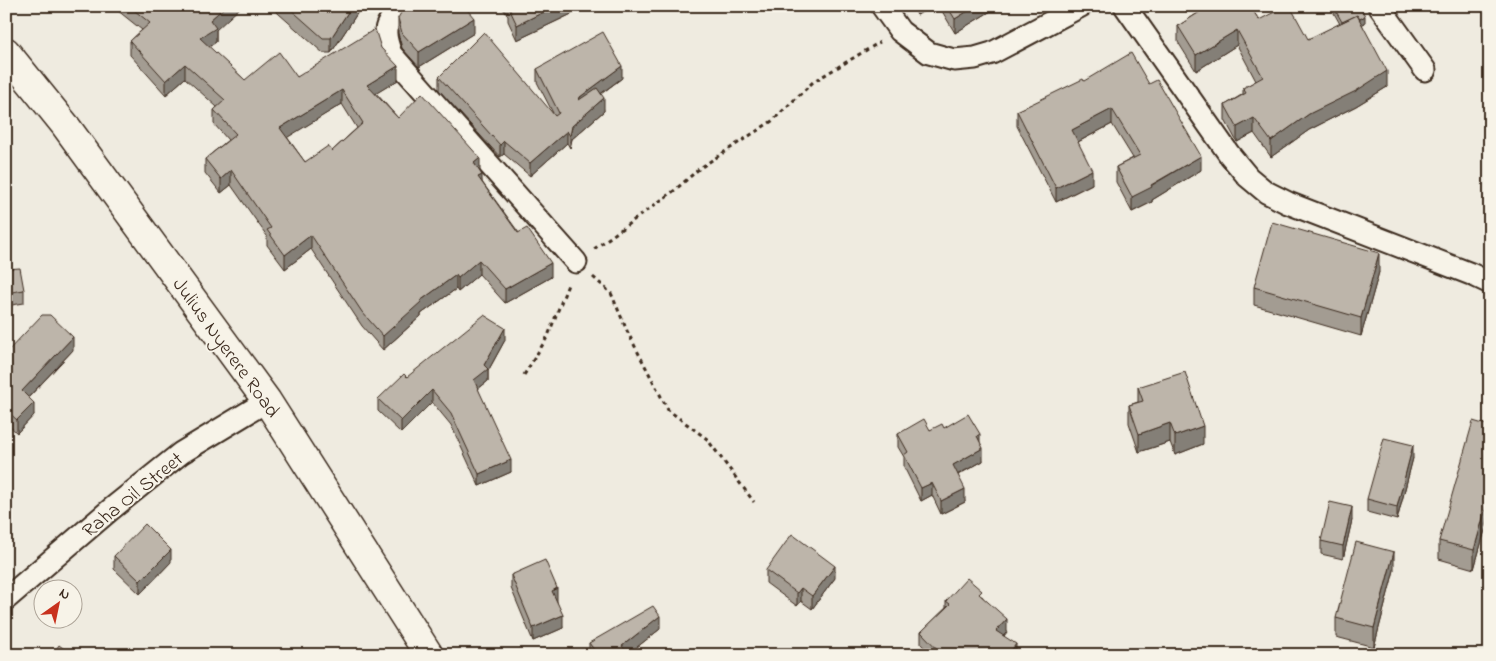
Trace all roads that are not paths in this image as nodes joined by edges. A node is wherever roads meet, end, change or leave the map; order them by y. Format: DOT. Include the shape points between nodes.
graph roads {
  1 [pos="403,6"];
  2 [pos="882,6"];
  3 [pos="1081,6"];
  4 [pos="1125,6"];
  5 [pos="1379,6"];
  6 [pos="6,52"];
  7 [pos="1425,70"];
  8 [pos="576,262"];
  9 [pos="1490,283"];
  10 [pos="267,401"];
  11 [pos="6,599"];
  12 [pos="429,655"];
  1 -- 8 [label="street" via="389,21 386,30 391,54"];
  2 -- 3 [label="street" via="900,31 929,53 954,60 992,53"];
  4 -- 9 [label="street" via="1229,154 1266,192"];
  5 -- 7 [label="street"];
  6 -- 10 [label="highway, Julius Nyerere Road" via="65,125"];
  10 -- 11 [label="street, Raha Oil Street" via="181,453"];
  10 -- 12 [label="highway, Julius Nyerere Road"];
}
